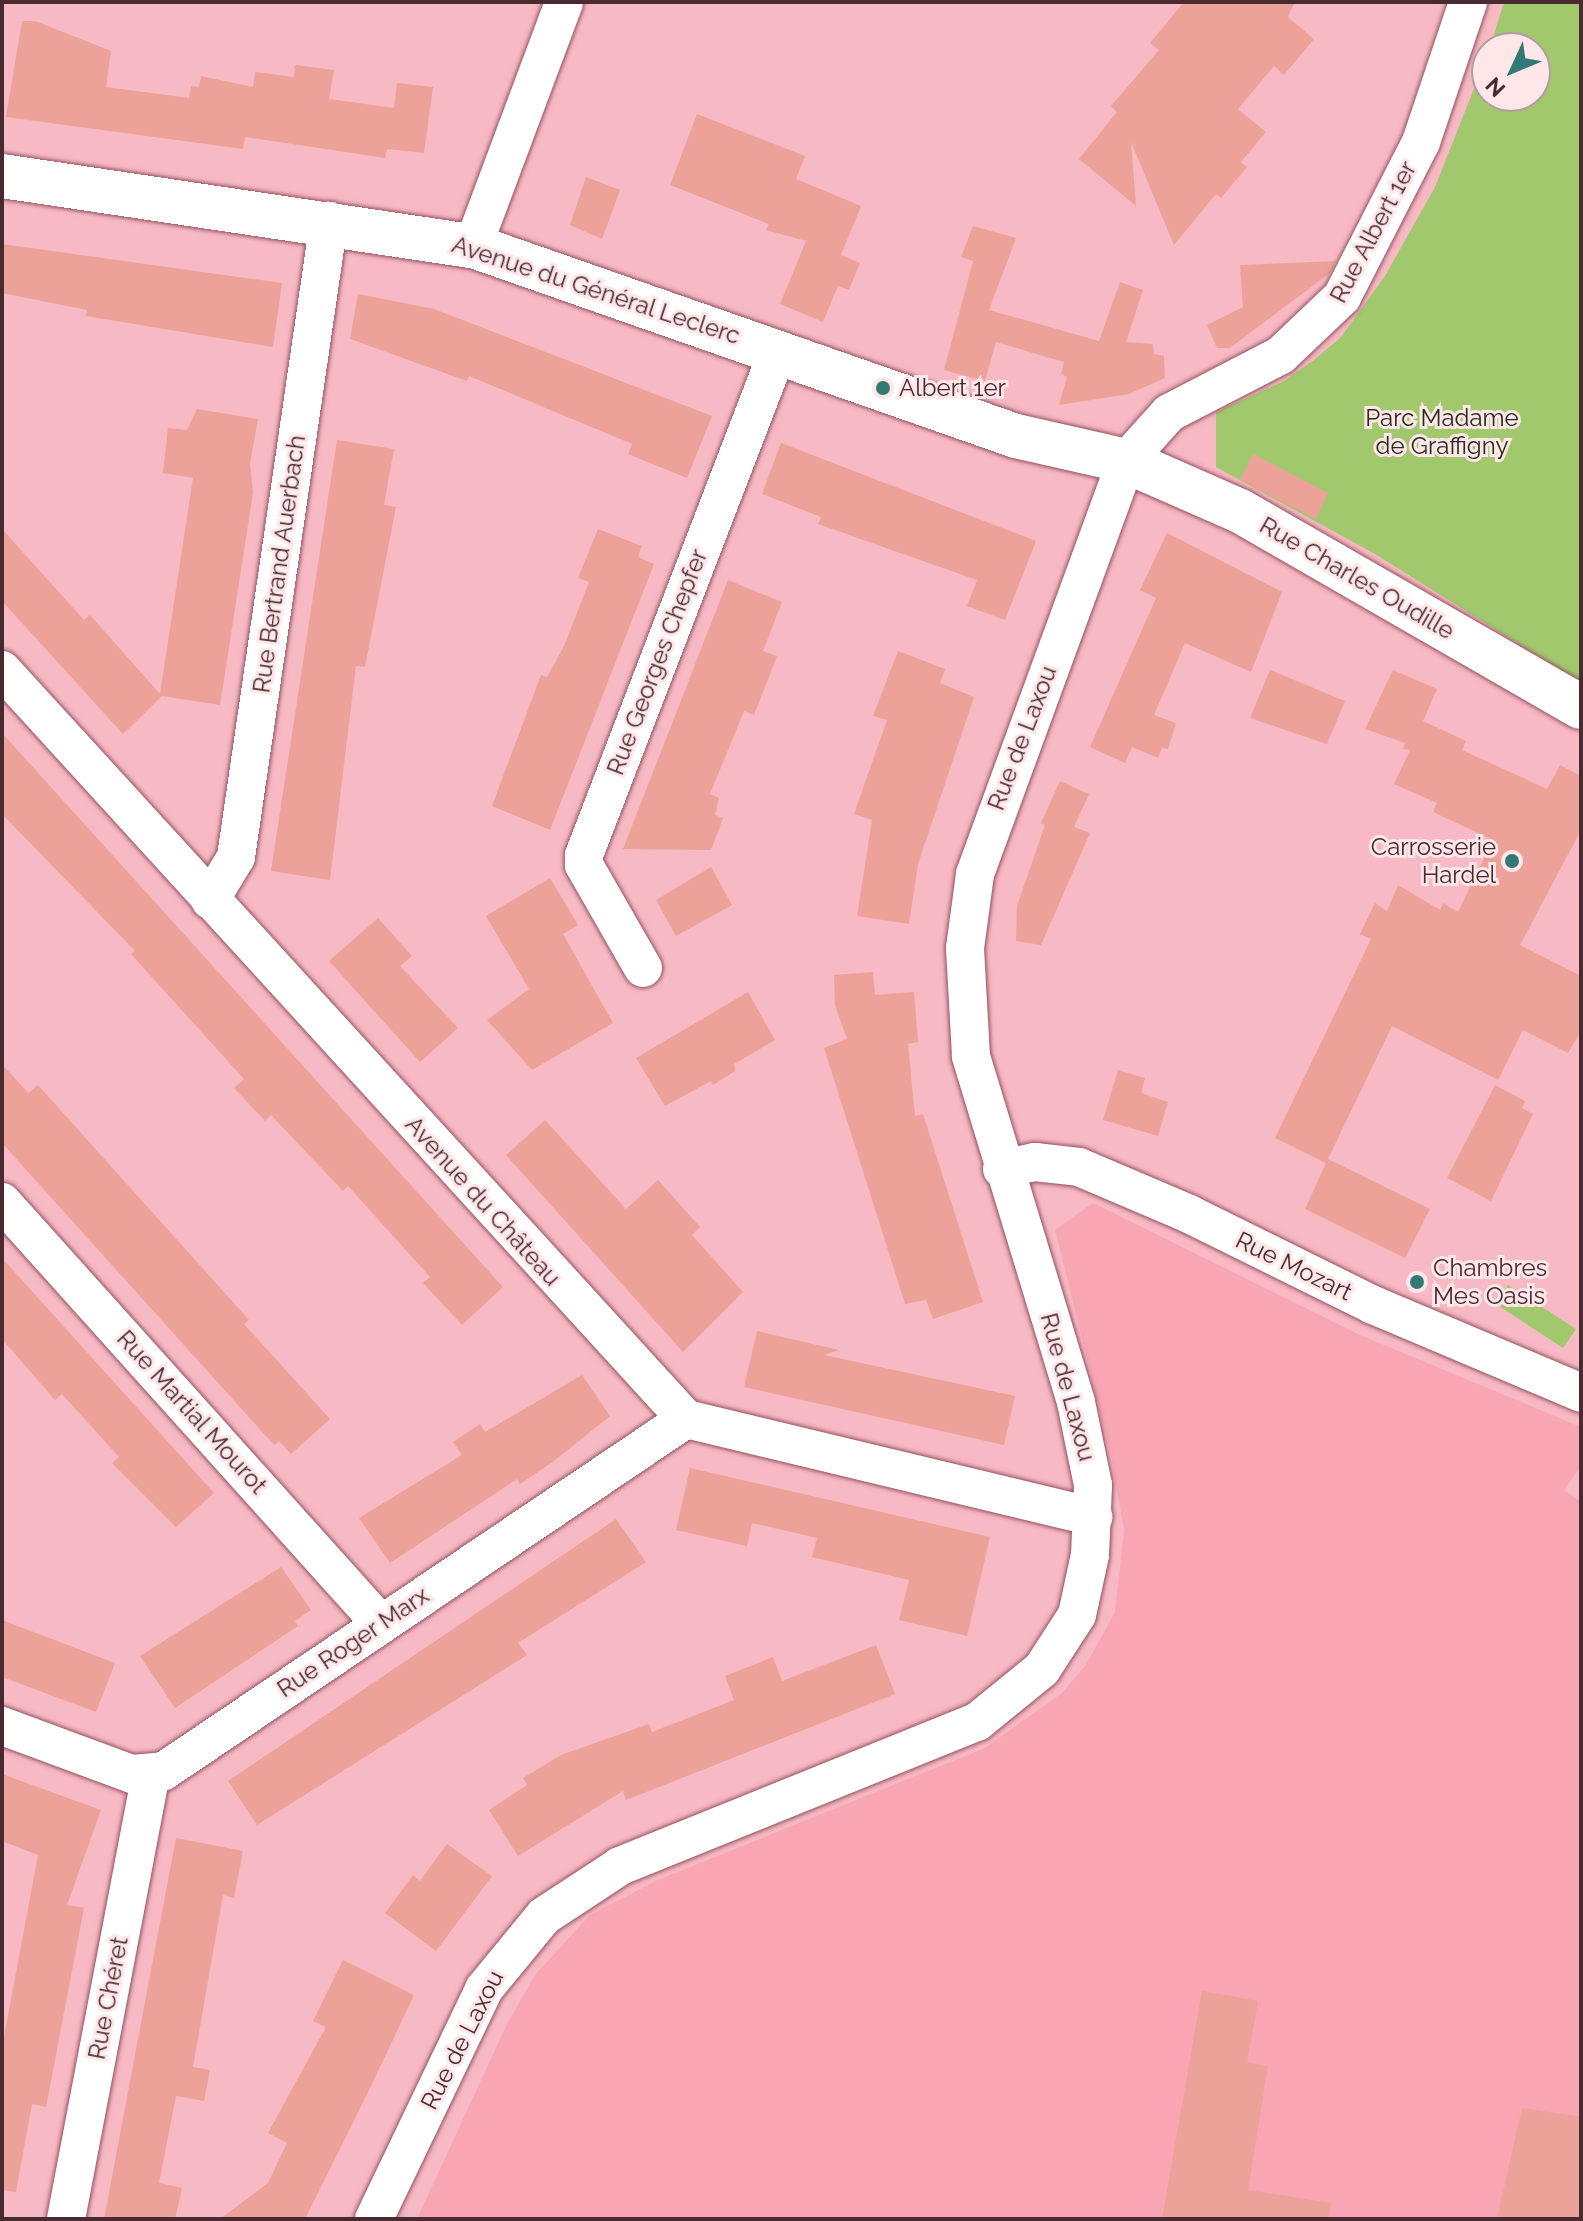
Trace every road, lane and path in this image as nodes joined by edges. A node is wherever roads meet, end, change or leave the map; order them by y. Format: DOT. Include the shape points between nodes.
graph roads {
  1 [pos="564,2"];
  2 [pos="1468,2"];
  3 [pos="2,176"];
  4 [pos="329,221"];
  5 [pos="473,246"];
  6 [pos="778,351"];
  7 [pos="1126,461"];
  8 [pos="2,670"];
  9 [pos="1581,707"];
  10 [pos="210,900"];
  11 [pos="643,968"];
  12 [pos="1002,1169"];
  13 [pos="2,1202"];
  14 [pos="1581,1393"];
  15 [pos="686,1419"];
  16 [pos="1093,1517"];
  17 [pos="380,1623"];
  18 [pos="2,1726"];
  19 [pos="150,1777"];
  20 [pos="66,2219"];
  21 [pos="374,2219"];
  1 -- 5 [label="street"];
  2 -- 7 [label="street, Rue Albert 1er" via="1421,142 1342,297 1281,355 1169,413"];
  3 -- 4 [label="street, Avenue du Général Leclerc"];
  4 -- 5 [label="street, Avenue du Général Leclerc"];
  4 -- 10 [label="street, Rue Bertrand Auerbach" via="236,857"];
  5 -- 6 [label="street, Avenue du Général Leclerc"];
  6 -- 7 [label="street, Avenue du Général Leclerc" via="1016,436"];
  6 -- 11 [label="street, Rue Georges Chepfer" via="584,855 584,865"];
  7 -- 9 [label="street, Rue Charles Oudille" via="1240,511"];
  7 -- 12 [label="street, Rue de Laxou" via="985,836 972,886 965,948 968,1030"];
  8 -- 10 [label="street, Avenue du Château"];
  10 -- 15 [label="street, Avenue du Château"];
  12 -- 14 [label="street, Rue Mozart" via="1035,1162 1079,1167 1462,1345"];
  12 -- 16 [label="street, Rue de Laxou" via="1076,1402 1087,1446"];
  13 -- 17 [label="street, Rue Martial Mourot"];
  15 -- 16 [label="street"];
  15 -- 17 [label="street, Rue Roger Marx"];
  16 -- 21 [label="street, Rue de Laxou" via="1077,1615 1042,1669 999,1706 946,1739 620,1866 544,1916 484,1989"];
  17 -- 19 [label="street, Rue Roger Marx"];
  18 -- 19 [label="street"];
  19 -- 20 [label="street, Rue Chéret"];
}
